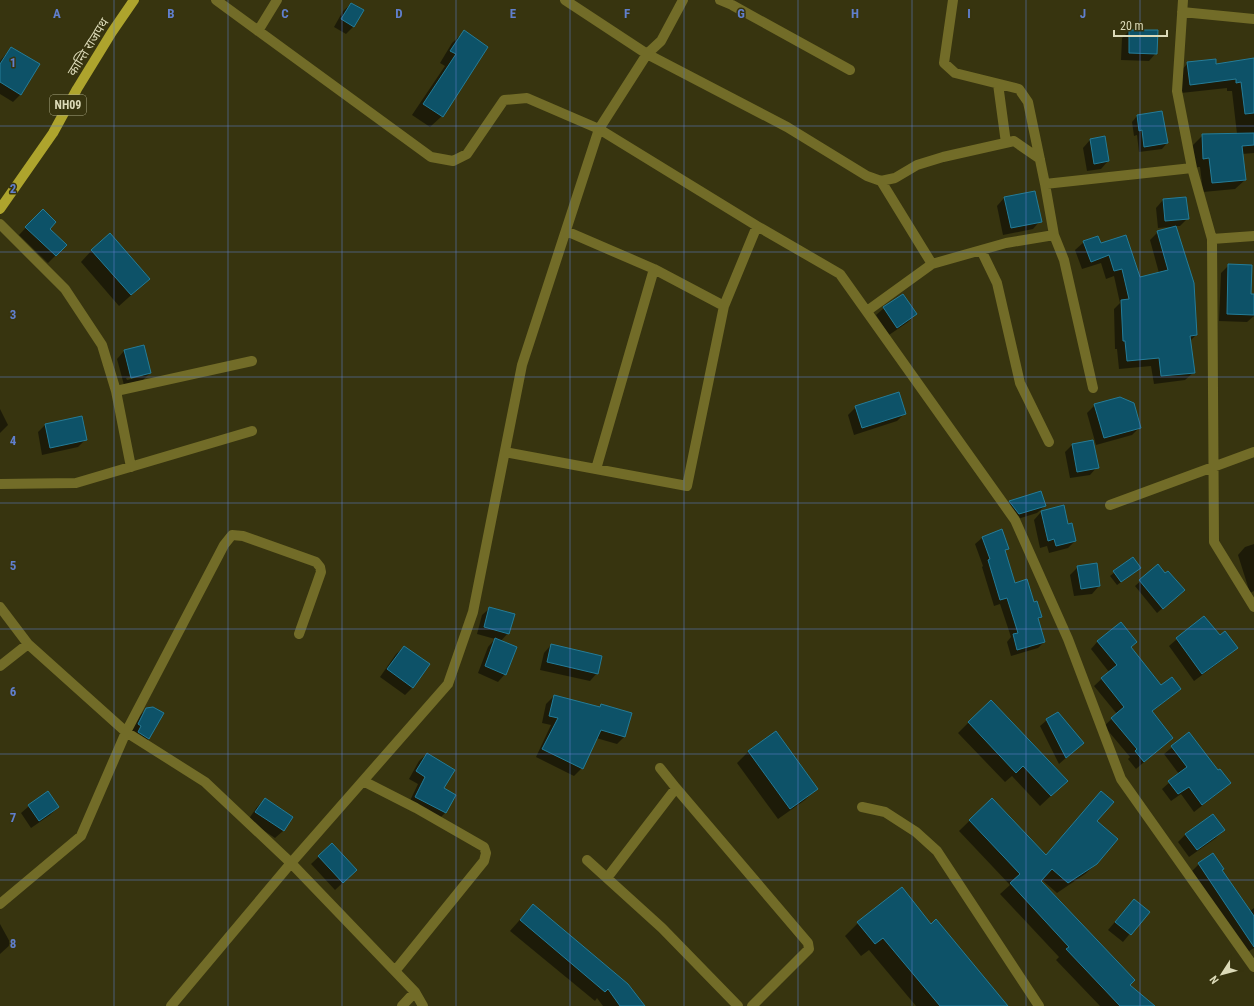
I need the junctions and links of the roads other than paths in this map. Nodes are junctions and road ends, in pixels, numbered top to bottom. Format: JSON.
{"nodes":[{"id":1,"x":134,"y":0,"type":"edge"},
{"id":2,"x":216,"y":0,"type":"edge"},
{"id":3,"x":277,"y":0,"type":"edge"},
{"id":4,"x":565,"y":0,"type":"edge"},
{"id":5,"x":683,"y":0,"type":"edge"},
{"id":6,"x":720,"y":0,"type":"edge"},
{"id":7,"x":953,"y":0,"type":"edge"},
{"id":8,"x":1183,"y":0,"type":"edge"},
{"id":9,"x":1182,"y":12,"type":"junction"},
{"id":10,"x":1254,"y":19,"type":"edge"},
{"id":11,"x":258,"y":31,"type":"junction"},
{"id":12,"x":647,"y":54,"type":"junction"},
{"id":13,"x":850,"y":70,"type":"dead end"},
{"id":14,"x":998,"y":84,"type":"junction"},
{"id":15,"x":598,"y":129,"type":"junction"},
{"id":16,"x":1006,"y":143,"type":"junction"},
{"id":17,"x":1040,"y":159,"type":"junction"},
{"id":18,"x":1192,"y":168,"type":"junction"},
{"id":19,"x":881,"y":181,"type":"junction"},
{"id":20,"x":1045,"y":184,"type":"junction"},
{"id":21,"x":0,"y":209,"type":"edge"},
{"id":22,"x":0,"y":224,"type":"edge"},
{"id":23,"x":757,"y":226,"type":"junction"},
{"id":24,"x":566,"y":230,"type":"junction"},
{"id":25,"x":1054,"y":235,"type":"junction"},
{"id":26,"x":1254,"y":236,"type":"edge"},
{"id":27,"x":1212,"y":239,"type":"junction"},
{"id":28,"x":981,"y":250,"type":"junction"},
{"id":29,"x":932,"y":264,"type":"junction"},
{"id":30,"x":654,"y":269,"type":"junction"},
{"id":31,"x":724,"y":306,"type":"junction"},
{"id":32,"x":867,"y":312,"type":"junction"},
{"id":33,"x":252,"y":361,"type":"dead end"},
{"id":34,"x":1093,"y":388,"type":"dead end"},
{"id":35,"x":116,"y":391,"type":"junction"},
{"id":36,"x":252,"y":431,"type":"dead end"},
{"id":37,"x":1049,"y":442,"type":"dead end"},
{"id":38,"x":504,"y":452,"type":"junction"},
{"id":39,"x":1254,"y":452,"type":"edge"},
{"id":40,"x":1213,"y":466,"type":"junction"},
{"id":41,"x":131,"y":467,"type":"junction"},
{"id":42,"x":596,"y":469,"type":"junction"},
{"id":43,"x":0,"y":484,"type":"edge"},
{"id":44,"x":1110,"y":505,"type":"dead end"},
{"id":45,"x":0,"y":607,"type":"edge"},
{"id":46,"x":1254,"y":607,"type":"edge"},
{"id":47,"x":298,"y":634,"type":"dead end"},
{"id":48,"x":28,"y":644,"type":"junction"},
{"id":49,"x":0,"y":666,"type":"edge"},
{"id":50,"x":126,"y":732,"type":"junction"},
{"id":51,"x":660,"y":768,"type":"dead end"},
{"id":52,"x":363,"y":781,"type":"junction"},
{"id":53,"x":676,"y":788,"type":"junction"},
{"id":54,"x":862,"y":807,"type":"dead end"},
{"id":55,"x":586,"y":860,"type":"dead end"},
{"id":56,"x":292,"y":863,"type":"junction"},
{"id":57,"x":607,"y":878,"type":"junction"},
{"id":58,"x":0,"y":904,"type":"edge"},
{"id":59,"x":1254,"y":967,"type":"edge"},
{"id":60,"x":395,"y":971,"type":"junction"},
{"id":61,"x":415,"y":992,"type":"junction"},
{"id":62,"x":171,"y":1006,"type":"edge"},
{"id":63,"x":402,"y":1006,"type":"edge"},
{"id":64,"x":423,"y":1006,"type":"edge"},
{"id":65,"x":738,"y":1006,"type":"edge"},
{"id":66,"x":752,"y":1006,"type":"edge"},
{"id":67,"x":1039,"y":1006,"type":"edge"}],
"edges":[{"from":1,"to":21,"type":"main road","name":"कान्ति राजपथ","number":"NH09"},
{"from":2,"to":11,"type":"street"},
{"from":3,"to":11,"type":"street"},
{"from":4,"to":12,"type":"street"},
{"from":5,"to":12,"type":"street"},
{"from":6,"to":13,"type":"street"},
{"from":7,"to":14,"type":"street"},
{"from":8,"to":9,"type":"street"},
{"from":9,"to":10,"type":"street"},
{"from":9,"to":18,"type":"street"},
{"from":11,"to":15,"type":"street"},
{"from":12,"to":15,"type":"street"},
{"from":12,"to":19,"type":"street"},
{"from":14,"to":16,"type":"street"},
{"from":14,"to":17,"type":"street"},
{"from":15,"to":23,"type":"street"},
{"from":15,"to":24,"type":"street"},
{"from":16,"to":17,"type":"street"},
{"from":16,"to":19,"type":"street"},
{"from":17,"to":20,"type":"street"},
{"from":18,"to":20,"type":"street"},
{"from":18,"to":27,"type":"street"},
{"from":19,"to":29,"type":"street"},
{"from":20,"to":25,"type":"street"},
{"from":22,"to":35,"type":"street"},
{"from":23,"to":31,"type":"street"},
{"from":23,"to":32,"type":"street"},
{"from":24,"to":30,"type":"street"},
{"from":24,"to":38,"type":"street"},
{"from":25,"to":28,"type":"street"},
{"from":25,"to":34,"type":"street"},
{"from":26,"to":27,"type":"street"},
{"from":27,"to":40,"type":"street"},
{"from":28,"to":29,"type":"street"},
{"from":28,"to":37,"type":"street"},
{"from":29,"to":32,"type":"street"},
{"from":30,"to":31,"type":"street"},
{"from":30,"to":42,"type":"street"},
{"from":31,"to":42,"type":"street"},
{"from":32,"to":59,"type":"street"},
{"from":33,"to":35,"type":"street"},
{"from":35,"to":41,"type":"street"},
{"from":36,"to":41,"type":"street"},
{"from":38,"to":42,"type":"street"},
{"from":38,"to":52,"type":"street"},
{"from":39,"to":40,"type":"street"},
{"from":40,"to":44,"type":"street"},
{"from":40,"to":46,"type":"street"},
{"from":41,"to":43,"type":"street"},
{"from":45,"to":48,"type":"street"},
{"from":47,"to":50,"type":"street"},
{"from":48,"to":49,"type":"street"},
{"from":48,"to":50,"type":"street"},
{"from":50,"to":56,"type":"street"},
{"from":50,"to":58,"type":"street"},
{"from":51,"to":53,"type":"street"},
{"from":52,"to":56,"type":"street"},
{"from":52,"to":60,"type":"street"},
{"from":53,"to":57,"type":"street"},
{"from":53,"to":66,"type":"street"},
{"from":54,"to":67,"type":"street"},
{"from":55,"to":57,"type":"street"},
{"from":56,"to":60,"type":"street"},
{"from":56,"to":62,"type":"street"},
{"from":57,"to":65,"type":"street"},
{"from":60,"to":61,"type":"street"},
{"from":61,"to":63,"type":"street"},
{"from":61,"to":64,"type":"street"}]}
